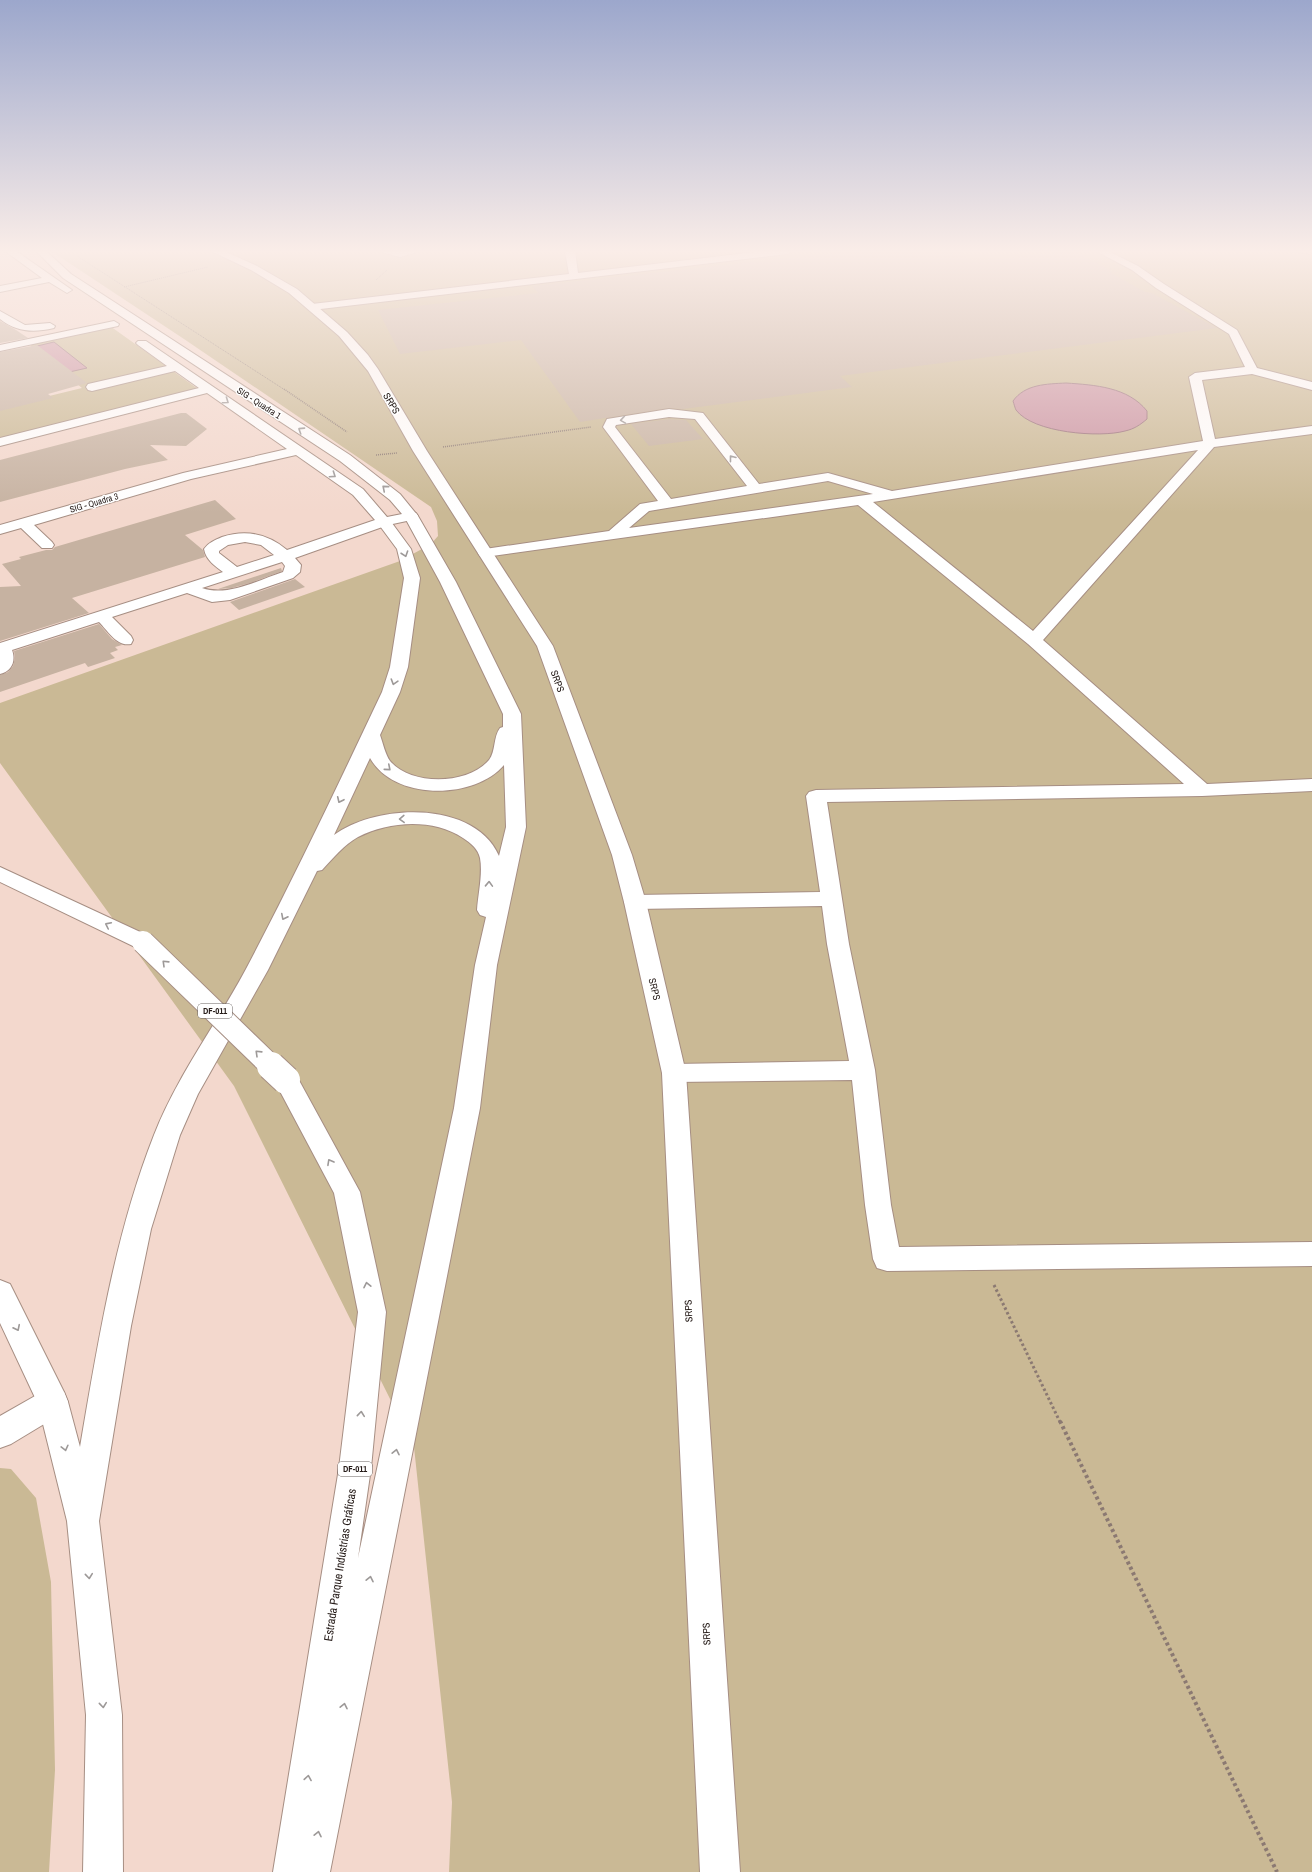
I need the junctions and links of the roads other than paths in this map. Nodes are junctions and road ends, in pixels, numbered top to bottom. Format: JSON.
{"nodes":[{"id":1,"x":46,"y":338,"type":"edge"},
{"id":2,"x":137,"y":338,"type":"edge"},
{"id":3,"x":162,"y":338,"type":"edge"},
{"id":4,"x":347,"y":338,"type":"edge"},
{"id":5,"x":1237,"y":338,"type":"edge"},
{"id":6,"x":0,"y":348,"type":"edge"},
{"id":7,"x":177,"y":367,"type":"junction"},
{"id":8,"x":1252,"y":370,"type":"junction"},
{"id":9,"x":1312,"y":386,"type":"edge"},
{"id":10,"x":92,"y":388,"type":"dead end"},
{"id":11,"x":209,"y":389,"type":"junction"},
{"id":12,"x":1312,"y":430,"type":"edge"},
{"id":13,"x":0,"y":442,"type":"edge"},
{"id":14,"x":283,"y":442,"type":"junction"},
{"id":15,"x":1210,"y":444,"type":"junction"},
{"id":16,"x":297,"y":451,"type":"junction"},
{"id":17,"x":188,"y":476,"type":"junction"},
{"id":18,"x":756,"y":489,"type":"junction"},
{"id":19,"x":893,"y":495,"type":"junction"},
{"id":20,"x":861,"y":500,"type":"junction"},
{"id":21,"x":667,"y":503,"type":"junction"},
{"id":22,"x":411,"y":516,"type":"junction"},
{"id":23,"x":384,"y":522,"type":"junction"},
{"id":24,"x":24,"y":523,"type":"junction"},
{"id":25,"x":0,"y":530,"type":"edge"},
{"id":26,"x":613,"y":535,"type":"junction"},
{"id":27,"x":47,"y":545,"type":"dead end"},
{"id":28,"x":486,"y":553,"type":"junction"},
{"id":29,"x":286,"y":556,"type":"junction"},
{"id":30,"x":236,"y":573,"type":"junction"},
{"id":31,"x":186,"y":588,"type":"junction"},
{"id":32,"x":101,"y":616,"type":"junction"},
{"id":33,"x":125,"y":640,"type":"dead end"},
{"id":34,"x":1034,"y":640,"type":"junction"},
{"id":35,"x":2,"y":647,"type":"edge"},
{"id":36,"x":0,"y":669,"type":"edge"},
{"id":37,"x":512,"y":714,"type":"junction"},
{"id":38,"x":371,"y":735,"type":"junction"},
{"id":39,"x":1311,"y":786,"type":"edge"},
{"id":40,"x":1202,"y":790,"type":"junction"},
{"id":41,"x":0,"y":874,"type":"edge"},
{"id":42,"x":304,"y":876,"type":"junction"},
{"id":43,"x":831,"y":899,"type":"junction"},
{"id":44,"x":635,"y":902,"type":"junction"},
{"id":45,"x":486,"y":965,"type":"junction"},
{"id":46,"x":863,"y":1070,"type":"junction"},
{"id":47,"x":674,"y":1073,"type":"junction"},
{"id":48,"x":1312,"y":1254,"type":"edge"},
{"id":49,"x":0,"y":1293,"type":"edge"},
{"id":50,"x":53,"y":1402,"type":"junction"},
{"id":51,"x":0,"y":1433,"type":"edge"},
{"id":52,"x":83,"y":1521,"type":"junction"},
{"id":53,"x":103,"y":1872,"type":"edge"},
{"id":54,"x":293,"y":1872,"type":"edge"},
{"id":55,"x":310,"y":1872,"type":"edge"},
{"id":56,"x":720,"y":1872,"type":"edge"}],
"edges":[{"from":1,"to":6,"type":"main road"},
{"from":2,"to":7,"type":"main road","name":"SIG - Quadra 1"},
{"from":22,"to":3,"type":"main road","name":"SIG - Quadra 1","one_way":true},
{"from":4,"to":28,"type":"main road","name":"SRPS"},
{"from":5,"to":8,"type":"main road"},
{"from":7,"to":10,"type":"main road"},
{"from":7,"to":11,"type":"main road","name":"SIG - Quadra 1"},
{"from":8,"to":9,"type":"main road"},
{"from":8,"to":15,"type":"main road"},
{"from":11,"to":13,"type":"main road"},
{"from":11,"to":14,"type":"main road","name":"SIG - Quadra 1","one_way":true},
{"from":12,"to":15,"type":"main road"},
{"from":14,"to":16,"type":"main road","name":"SIG - Quadra 1"},
{"from":14,"to":17,"type":"main road","name":"SIG - Quadra 3"},
{"from":15,"to":19,"type":"main road"},
{"from":15,"to":34,"type":"main road"},
{"from":16,"to":17,"type":"main road","name":"SIG - Quadra 3"},
{"from":16,"to":23,"type":"main road","name":"SIG - Quadra 1","one_way":true},
{"from":17,"to":24,"type":"main road","name":"SIG - Quadra 3"},
{"from":18,"to":19,"type":"main road"},
{"from":18,"to":21,"type":"main road"},
{"from":18,"to":21,"type":"main road","one_way":true},
{"from":19,"to":20,"type":"main road"},
{"from":20,"to":26,"type":"main road"},
{"from":20,"to":34,"type":"main road"},
{"from":21,"to":26,"type":"main road"},
{"from":22,"to":23,"type":"main road"},
{"from":22,"to":37,"type":"main road","name":"SIG - Quadra 1"},
{"from":23,"to":29,"type":"main road"},
{"from":23,"to":38,"type":"main road","name":"SIG - Quadra 1","one_way":true},
{"from":24,"to":25,"type":"main road","name":"SIG - Quadra 3"},
{"from":24,"to":27,"type":"main road"},
{"from":26,"to":28,"type":"main road"},
{"from":28,"to":44,"type":"main road","name":"SRPS"},
{"from":29,"to":30,"type":"main road"},
{"from":29,"to":30,"type":"main road"},
{"from":29,"to":31,"type":"main road"},
{"from":30,"to":31,"type":"main road"},
{"from":31,"to":32,"type":"main road"},
{"from":32,"to":33,"type":"main road"},
{"from":32,"to":35,"type":"main road"},
{"from":34,"to":40,"type":"main road"},
{"from":35,"to":36,"type":"main road"},
{"from":38,"to":37,"type":"main road","one_way":true},
{"from":37,"to":45,"type":"main road"},
{"from":38,"to":42,"type":"main road","name":"SIG - Quadra 1","one_way":true},
{"from":39,"to":40,"type":"main road"},
{"from":40,"to":43,"type":"main road"},
{"from":54,"to":41,"type":"main road","name":"Estrada Parque Indústrias Gráficas","number":"DF-011","one_way":true,"bridge":true},
{"from":45,"to":42,"type":"main road","one_way":true},
{"from":42,"to":52,"type":"main road","name":"SIG - Quadra 1","one_way":true},
{"from":43,"to":44,"type":"main road"},
{"from":43,"to":46,"type":"main road"},
{"from":44,"to":47,"type":"main road","name":"SRPS"},
{"from":55,"to":45,"type":"main road","one_way":true},
{"from":46,"to":47,"type":"main road"},
{"from":46,"to":48,"type":"main road"},
{"from":47,"to":56,"type":"main road","name":"SRPS"},
{"from":49,"to":50,"type":"main road","one_way":true},
{"from":50,"to":51,"type":"main road"},
{"from":50,"to":52,"type":"main road","one_way":true},
{"from":52,"to":53,"type":"main road","one_way":true}]}
